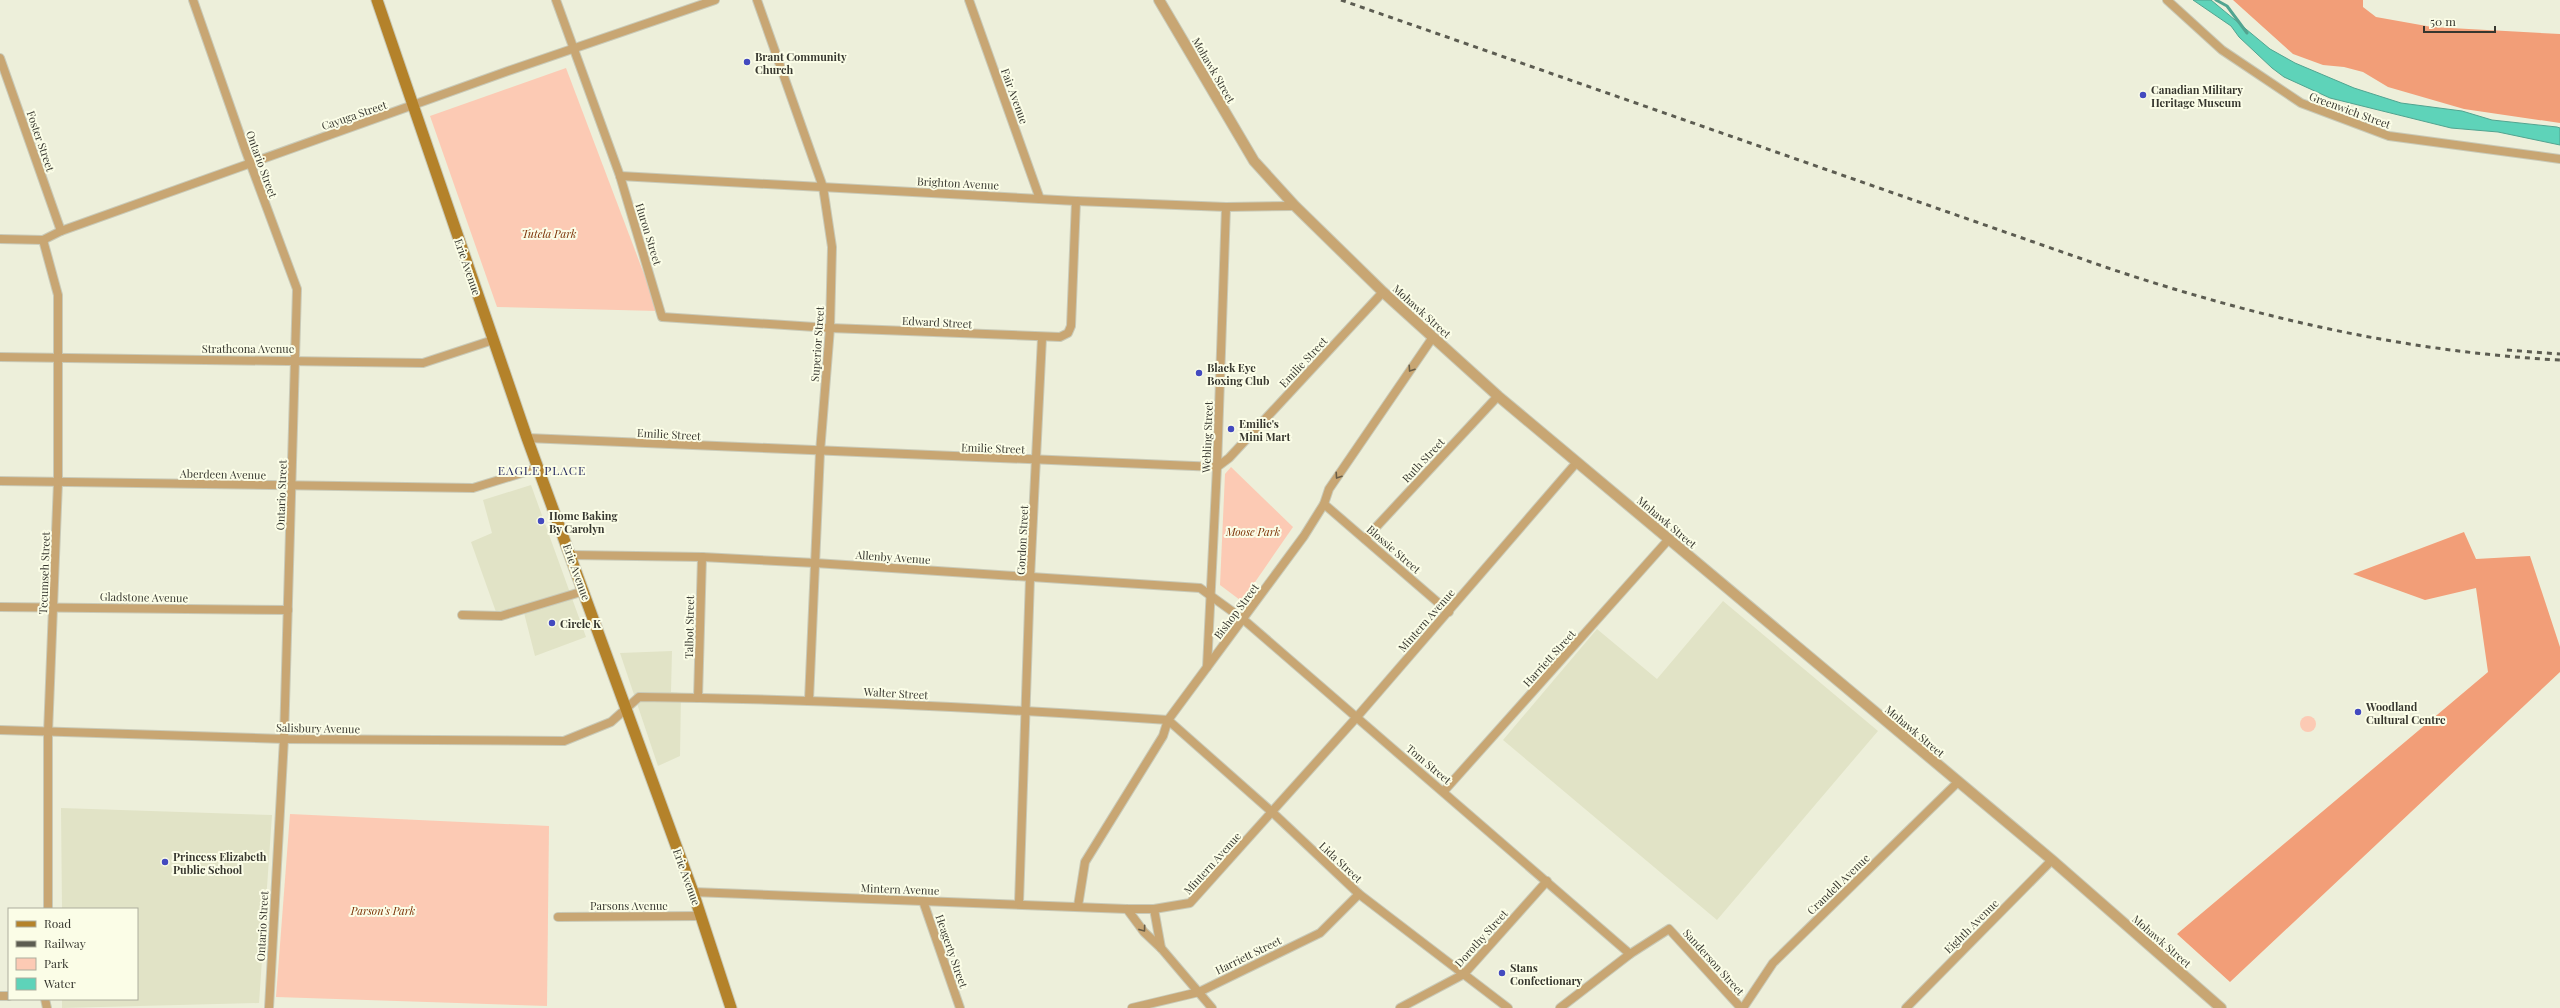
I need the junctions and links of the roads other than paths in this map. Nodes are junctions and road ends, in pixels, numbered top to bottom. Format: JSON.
{"nodes":[{"id":1,"x":193,"y":0,"type":"edge"},
{"id":2,"x":376,"y":0,"type":"edge"},
{"id":3,"x":556,"y":0,"type":"edge"},
{"id":4,"x":715,"y":0,"type":"edge"},
{"id":5,"x":757,"y":0,"type":"edge"},
{"id":6,"x":969,"y":0,"type":"edge"},
{"id":7,"x":1159,"y":0,"type":"edge"},
{"id":8,"x":2167,"y":0,"type":"edge"},
{"id":9,"x":573,"y":49,"type":"junction"},
{"id":10,"x":0,"y":58,"type":"edge"},
{"id":11,"x":413,"y":105,"type":"junction"},
{"id":12,"x":2560,"y":159,"type":"edge"},
{"id":13,"x":250,"y":163,"type":"junction"},
{"id":14,"x":620,"y":176,"type":"junction"},
{"id":15,"x":823,"y":187,"type":"junction"},
{"id":16,"x":1040,"y":199,"type":"junction"},
{"id":17,"x":1076,"y":201,"type":"junction"},
{"id":18,"x":1295,"y":206,"type":"junction"},
{"id":19,"x":1226,"y":207,"type":"junction"},
{"id":20,"x":61,"y":231,"type":"junction"},
{"id":21,"x":0,"y":239,"type":"edge"},
{"id":22,"x":43,"y":240,"type":"junction"},
{"id":23,"x":1383,"y":292,"type":"junction"},
{"id":24,"x":830,"y":328,"type":"junction"},
{"id":25,"x":1433,"y":337,"type":"junction"},
{"id":26,"x":1042,"y":338,"type":"junction"},
{"id":27,"x":493,"y":340,"type":"junction"},
{"id":28,"x":0,"y":356,"type":"edge"},
{"id":29,"x":59,"y":358,"type":"junction"},
{"id":30,"x":295,"y":359,"type":"junction"},
{"id":31,"x":1498,"y":396,"type":"junction"},
{"id":32,"x":527,"y":438,"type":"junction"},
{"id":33,"x":820,"y":452,"type":"junction"},
{"id":34,"x":1037,"y":460,"type":"junction"},
{"id":35,"x":1577,"y":462,"type":"junction"},
{"id":36,"x":1217,"y":467,"type":"junction"},
{"id":37,"x":538,"y":468,"type":"junction"},
{"id":38,"x":0,"y":481,"type":"edge"},
{"id":39,"x":58,"y":482,"type":"junction"},
{"id":40,"x":292,"y":486,"type":"junction"},
{"id":41,"x":1324,"y":504,"type":"junction"},
{"id":42,"x":1365,"y":539,"type":"junction"},
{"id":43,"x":1669,"y":539,"type":"junction"},
{"id":44,"x":571,"y":555,"type":"junction"},
{"id":45,"x":702,"y":557,"type":"junction"},
{"id":46,"x":815,"y":563,"type":"junction"},
{"id":47,"x":1030,"y":578,"type":"junction"},
{"id":48,"x":584,"y":591,"type":"junction"},
{"id":49,"x":1212,"y":595,"type":"junction"},
{"id":50,"x":0,"y":607,"type":"edge"},
{"id":51,"x":54,"y":608,"type":"junction"},
{"id":52,"x":288,"y":610,"type":"junction"},
{"id":53,"x":1449,"y":612,"type":"junction"},
{"id":54,"x":462,"y":615,"type":"dead end"},
{"id":55,"x":1244,"y":620,"type":"junction"},
{"id":56,"x":1207,"y":667,"type":"junction"},
{"id":57,"x":698,"y":698,"type":"junction"},
{"id":58,"x":809,"y":700,"type":"junction"},
{"id":59,"x":626,"y":708,"type":"junction"},
{"id":60,"x":1026,"y":710,"type":"junction"},
{"id":61,"x":1356,"y":718,"type":"junction"},
{"id":62,"x":1168,"y":720,"type":"junction"},
{"id":63,"x":0,"y":730,"type":"edge"},
{"id":64,"x":48,"y":733,"type":"junction"},
{"id":65,"x":284,"y":739,"type":"junction"},
{"id":66,"x":1958,"y":782,"type":"junction"},
{"id":67,"x":1444,"y":791,"type":"junction"},
{"id":68,"x":1272,"y":812,"type":"junction"},
{"id":69,"x":2052,"y":860,"type":"junction"},
{"id":70,"x":1547,"y":881,"type":"junction"},
{"id":71,"x":693,"y":892,"type":"junction"},
{"id":72,"x":1359,"y":894,"type":"junction"},
{"id":73,"x":923,"y":901,"type":"junction"},
{"id":74,"x":1019,"y":903,"type":"junction"},
{"id":75,"x":1078,"y":906,"type":"junction"},
{"id":76,"x":48,"y":908,"type":"edge"},
{"id":77,"x":1127,"y":909,"type":"junction"},
{"id":78,"x":1154,"y":909,"type":"junction"},
{"id":79,"x":701,"y":916,"type":"junction"},
{"id":80,"x":558,"y":917,"type":"dead end"},
{"id":81,"x":1161,"y":948,"type":"junction"},
{"id":82,"x":1630,"y":954,"type":"junction"},
{"id":83,"x":1464,"y":974,"type":"junction"},
{"id":84,"x":1198,"y":992,"type":"junction"},
{"id":85,"x":269,"y":1008,"type":"edge"},
{"id":86,"x":731,"y":1008,"type":"edge"},
{"id":87,"x":960,"y":1008,"type":"edge"},
{"id":88,"x":1132,"y":1008,"type":"edge"},
{"id":89,"x":1212,"y":1008,"type":"edge"},
{"id":90,"x":1400,"y":1008,"type":"edge"},
{"id":91,"x":1508,"y":1008,"type":"edge"},
{"id":92,"x":1560,"y":1008,"type":"edge"},
{"id":93,"x":1742,"y":1008,"type":"edge"},
{"id":94,"x":1906,"y":1008,"type":"edge"},
{"id":95,"x":2221,"y":1008,"type":"edge"}],
"edges":[{"from":1,"to":13,"type":"street","name":"Ontario Street"},
{"from":2,"to":11,"type":"main road","name":"Erie Avenue"},
{"from":3,"to":9,"type":"street","name":"Huron Street"},
{"from":4,"to":9,"type":"street","name":"Cayuga Street"},
{"from":5,"to":15,"type":"street","name":"Superior Street"},
{"from":6,"to":16,"type":"street","name":"Fair Avenue"},
{"from":7,"to":18,"type":"street","name":"Mohawk Street"},
{"from":8,"to":12,"type":"street","name":"Greenwich Street"},
{"from":9,"to":11,"type":"street","name":"Cayuga Street"},
{"from":9,"to":14,"type":"street","name":"Huron Street"},
{"from":10,"to":20,"type":"street","name":"Foster Street"},
{"from":11,"to":13,"type":"street","name":"Cayuga Street"},
{"from":11,"to":27,"type":"main road","name":"Erie Avenue"},
{"from":13,"to":20,"type":"street","name":"Cayuga Street"},
{"from":13,"to":30,"type":"street","name":"Ontario Street"},
{"from":14,"to":15,"type":"street","name":"Brighton Avenue"},
{"from":14,"to":24,"type":"street","name":"Huron Street"},
{"from":15,"to":16,"type":"street","name":"Brighton Avenue"},
{"from":15,"to":24,"type":"street","name":"Superior Street"},
{"from":16,"to":17,"type":"street","name":"Brighton Avenue"},
{"from":17,"to":19,"type":"street","name":"Brighton Avenue"},
{"from":17,"to":26,"type":"street"},
{"from":18,"to":19,"type":"street","name":"Brighton Avenue"},
{"from":18,"to":23,"type":"street","name":"Mohawk Street"},
{"from":19,"to":36,"type":"street","name":"Webling Street"},
{"from":20,"to":22,"type":"street","name":"Cayuga Street"},
{"from":21,"to":22,"type":"street","name":"Cayuga Street"},
{"from":22,"to":29,"type":"street","name":"Tecumseh Street"},
{"from":23,"to":25,"type":"street","name":"Mohawk Street"},
{"from":23,"to":36,"type":"street","name":"Emilie Street"},
{"from":24,"to":26,"type":"street","name":"Edward Street"},
{"from":24,"to":33,"type":"street","name":"Superior Street"},
{"from":25,"to":31,"type":"street","name":"Mohawk Street"},
{"from":25,"to":41,"type":"street","name":"Bishop Street","one_way":true},
{"from":26,"to":34,"type":"street","name":"Gordon Street"},
{"from":27,"to":30,"type":"street","name":"Strathcona Avenue"},
{"from":27,"to":32,"type":"main road","name":"Erie Avenue"},
{"from":28,"to":29,"type":"street","name":"Strathcona Avenue"},
{"from":29,"to":30,"type":"street","name":"Strathcona Avenue"},
{"from":29,"to":39,"type":"street","name":"Tecumseh Street"},
{"from":30,"to":40,"type":"street","name":"Ontario Street"},
{"from":31,"to":35,"type":"street","name":"Mohawk Street"},
{"from":31,"to":42,"type":"street","name":"Ruth Street"},
{"from":32,"to":33,"type":"street","name":"Emilie Street"},
{"from":32,"to":37,"type":"main road","name":"Erie Avenue"},
{"from":33,"to":34,"type":"street","name":"Emilie Street"},
{"from":33,"to":46,"type":"street","name":"Superior Street"},
{"from":34,"to":36,"type":"street","name":"Emilie Street"},
{"from":34,"to":47,"type":"street","name":"Gordon Street"},
{"from":35,"to":43,"type":"street","name":"Mohawk Street"},
{"from":35,"to":53,"type":"street","name":"Mintern Avenue"},
{"from":36,"to":49,"type":"street","name":"Webling Street"},
{"from":37,"to":40,"type":"street","name":"Aberdeen Avenue"},
{"from":37,"to":44,"type":"main road","name":"Erie Avenue"},
{"from":38,"to":39,"type":"street","name":"Aberdeen Avenue"},
{"from":39,"to":40,"type":"street","name":"Aberdeen Avenue"},
{"from":39,"to":51,"type":"street","name":"Tecumseh Street"},
{"from":40,"to":52,"type":"street","name":"Ontario Street"},
{"from":41,"to":42,"type":"street","name":"Blossie Street"},
{"from":41,"to":55,"type":"street","name":"Bishop Street"},
{"from":42,"to":53,"type":"street","name":"Blossie Street"},
{"from":43,"to":66,"type":"street","name":"Mohawk Street"},
{"from":43,"to":67,"type":"street","name":"Harriett Street"},
{"from":44,"to":45,"type":"street","name":"Allenby Avenue"},
{"from":44,"to":48,"type":"main road","name":"Erie Avenue"},
{"from":45,"to":46,"type":"street","name":"Allenby Avenue"},
{"from":45,"to":57,"type":"street","name":"Talbot Street"},
{"from":46,"to":47,"type":"street","name":"Allenby Avenue"},
{"from":46,"to":58,"type":"street","name":"Superior Street"},
{"from":47,"to":49,"type":"street","name":"Allenby Avenue"},
{"from":47,"to":60,"type":"street","name":"Gordon Street"},
{"from":48,"to":54,"type":"street"},
{"from":48,"to":59,"type":"main road","name":"Erie Avenue"},
{"from":49,"to":55,"type":"street","name":"Tom Street"},
{"from":49,"to":56,"type":"street","name":"Webling Street"},
{"from":50,"to":51,"type":"street","name":"Gladstone Avenue"},
{"from":51,"to":52,"type":"street","name":"Gladstone Avenue"},
{"from":51,"to":64,"type":"street","name":"Tecumseh Street"},
{"from":52,"to":65,"type":"street","name":"Ontario Street"},
{"from":53,"to":61,"type":"street","name":"Mintern Avenue"},
{"from":55,"to":56,"type":"street","name":"Bishop Street"},
{"from":55,"to":61,"type":"street","name":"Tom Street"},
{"from":56,"to":62,"type":"street","name":"Bishop Street"},
{"from":57,"to":58,"type":"street","name":"Walter Street"},
{"from":57,"to":59,"type":"street","name":"Walter Street"},
{"from":58,"to":60,"type":"street","name":"Walter Street"},
{"from":59,"to":65,"type":"street","name":"Salisbury Avenue"},
{"from":59,"to":71,"type":"main road","name":"Erie Avenue"},
{"from":60,"to":62,"type":"street","name":"Walter Street"},
{"from":60,"to":74,"type":"street","name":"Gordon Street"},
{"from":61,"to":67,"type":"street","name":"Tom Street"},
{"from":61,"to":68,"type":"street","name":"Mintern Avenue"},
{"from":62,"to":68,"type":"street","name":"Lida Street"},
{"from":62,"to":75,"type":"street","name":"Bishop Street"},
{"from":63,"to":64,"type":"street","name":"Salisbury Avenue"},
{"from":64,"to":65,"type":"street","name":"Salisbury Avenue"},
{"from":64,"to":76,"type":"street","name":"Tecumseh Street"},
{"from":65,"to":85,"type":"street","name":"Ontario Street"},
{"from":66,"to":69,"type":"street","name":"Mohawk Street"},
{"from":66,"to":93,"type":"street","name":"Crandell Avenue"},
{"from":67,"to":70,"type":"street","name":"Tom Street"},
{"from":68,"to":72,"type":"street","name":"Lida Street"},
{"from":68,"to":78,"type":"street","name":"Mintern Avenue"},
{"from":69,"to":94,"type":"street","name":"Eighth Avenue"},
{"from":69,"to":95,"type":"street","name":"Mohawk Street"},
{"from":70,"to":82,"type":"street","name":"Tom Street"},
{"from":70,"to":83,"type":"street","name":"Dorothy Street"},
{"from":71,"to":73,"type":"street","name":"Mintern Avenue"},
{"from":71,"to":79,"type":"main road","name":"Erie Avenue"},
{"from":72,"to":83,"type":"street","name":"Lida Street"},
{"from":72,"to":84,"type":"street","name":"Harriett Street"},
{"from":73,"to":74,"type":"street","name":"Mintern Avenue"},
{"from":73,"to":87,"type":"street","name":"Heagerty Street"},
{"from":74,"to":75,"type":"street","name":"Mintern Avenue"},
{"from":75,"to":77,"type":"street","name":"Mintern Avenue"},
{"from":77,"to":78,"type":"street","name":"Mintern Avenue"},
{"from":77,"to":81,"type":"street","one_way":true},
{"from":78,"to":81,"type":"street"},
{"from":79,"to":80,"type":"street","name":"Parsons Avenue"},
{"from":79,"to":86,"type":"main road","name":"Erie Avenue"},
{"from":81,"to":84,"type":"street"},
{"from":82,"to":92,"type":"street"},
{"from":82,"to":93,"type":"street","name":"Sanderson Street"},
{"from":83,"to":90,"type":"street","name":"Dorothy Street"},
{"from":83,"to":91,"type":"street","name":"Lida Street"},
{"from":84,"to":88,"type":"street","name":"Harriett Street"},
{"from":84,"to":89,"type":"street"}]}
